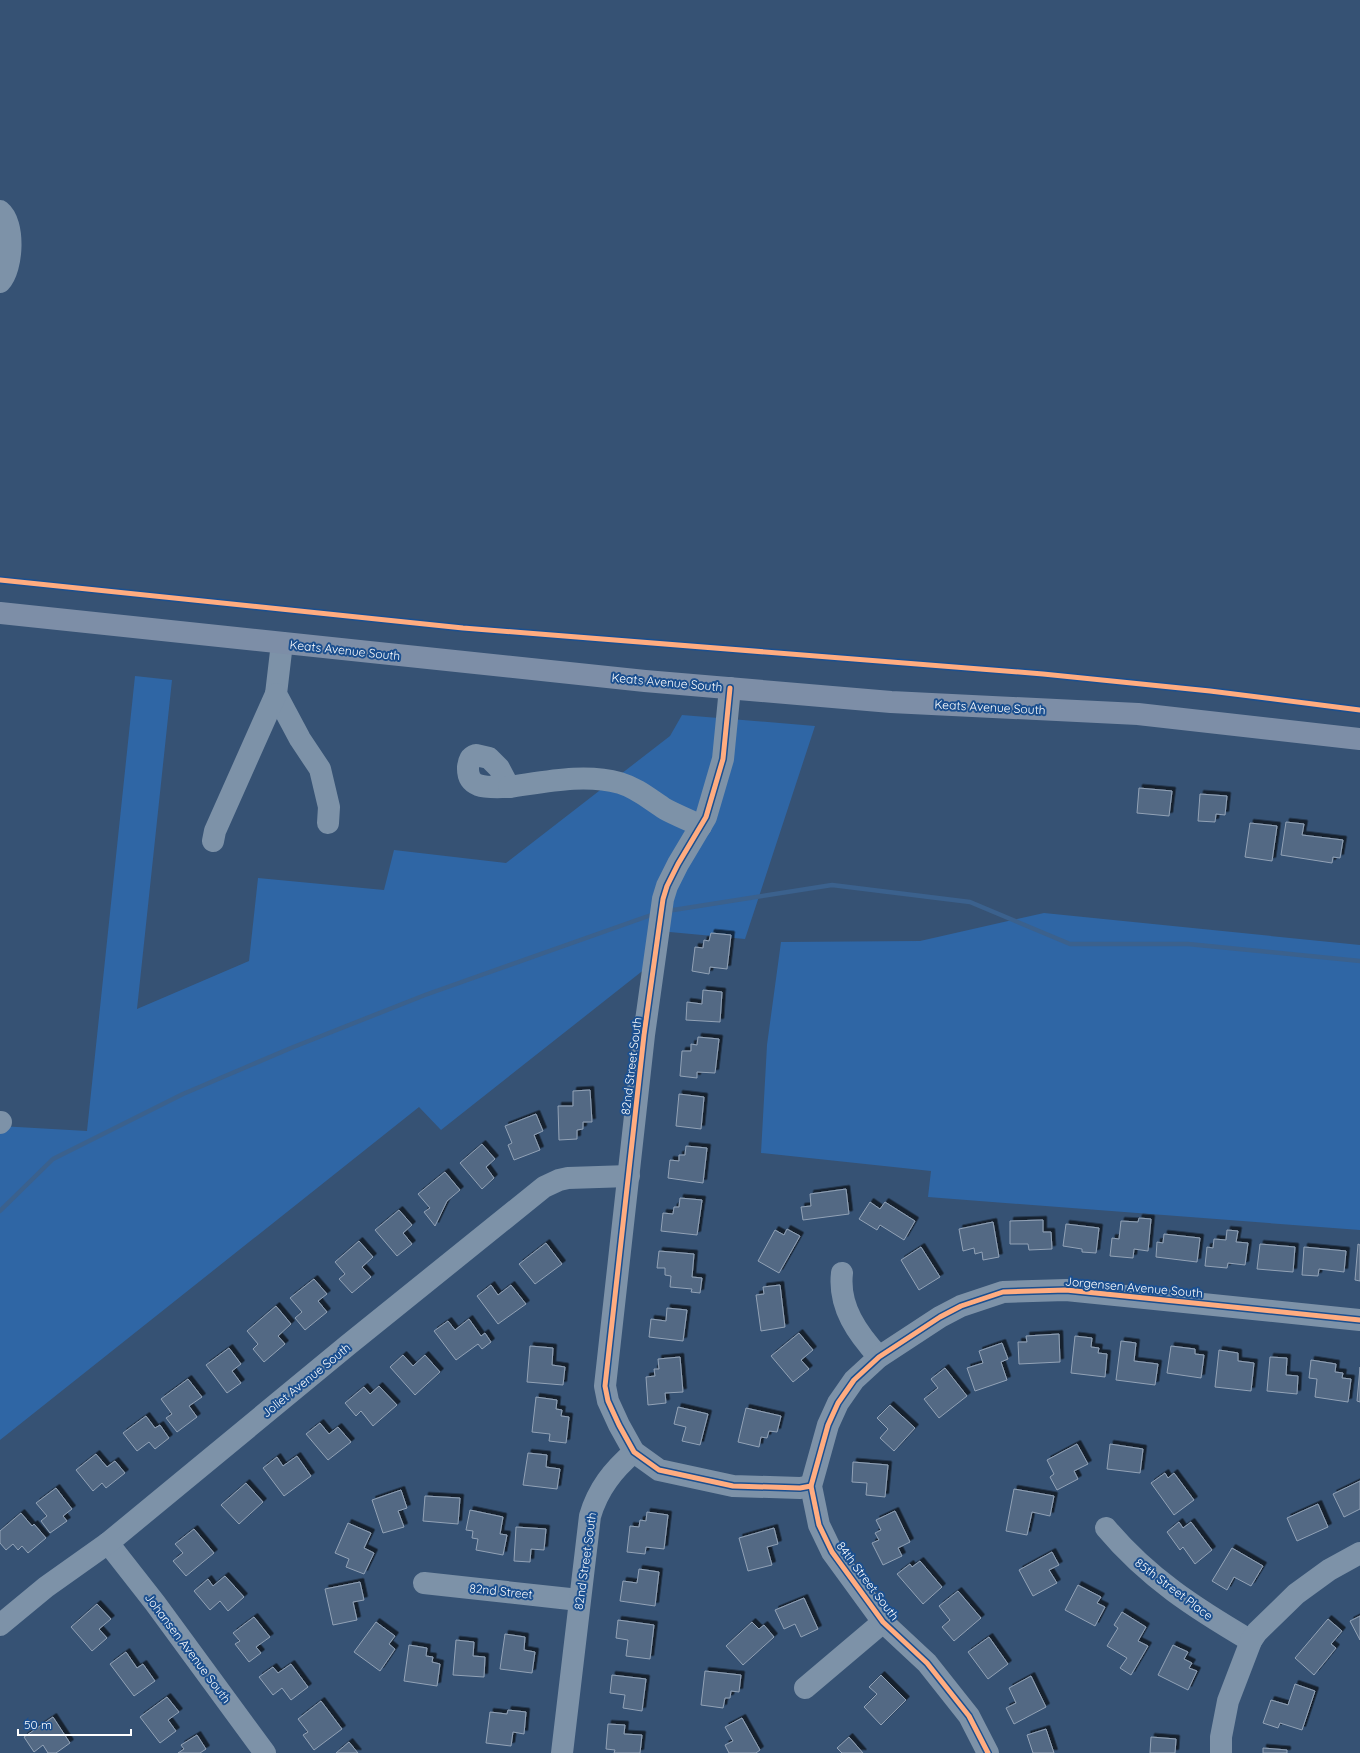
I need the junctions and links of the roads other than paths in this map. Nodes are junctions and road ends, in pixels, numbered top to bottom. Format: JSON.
{"nodes":[{"id":1,"x":0,"y":211,"type":"edge"},
{"id":2,"x":0,"y":282,"type":"edge"},
{"id":3,"x":0,"y":613,"type":"edge"},
{"id":4,"x":282,"y":643,"type":"junction"},
{"id":5,"x":730,"y":688,"type":"junction"},
{"id":6,"x":276,"y":694,"type":"junction"},
{"id":7,"x":1360,"y":739,"type":"edge"},
{"id":8,"x":508,"y":788,"type":"dead end"},
{"id":9,"x":328,"y":823,"type":"dead end"},
{"id":10,"x":701,"y":826,"type":"junction"},
{"id":11,"x":213,"y":841,"type":"dead end"},
{"id":12,"x":629,"y":1176,"type":"junction"},
{"id":13,"x":842,"y":1273,"type":"dead end"},
{"id":14,"x":1360,"y":1320,"type":"edge"},
{"id":15,"x":879,"y":1357,"type":"junction"},
{"id":16,"x":634,"y":1452,"type":"junction"},
{"id":17,"x":811,"y":1486,"type":"junction"},
{"id":18,"x":1106,"y":1528,"type":"dead end"},
{"id":19,"x":108,"y":1543,"type":"junction"},
{"id":20,"x":1360,"y":1553,"type":"edge"},
{"id":21,"x":424,"y":1583,"type":"dead end"},
{"id":22,"x":579,"y":1600,"type":"junction"},
{"id":23,"x":883,"y":1622,"type":"junction"},
{"id":24,"x":0,"y":1625,"type":"edge"},
{"id":25,"x":1251,"y":1641,"type":"junction"},
{"id":26,"x":805,"y":1688,"type":"dead end"},
{"id":27,"x":265,"y":1753,"type":"edge"},
{"id":28,"x":562,"y":1753,"type":"edge"},
{"id":29,"x":988,"y":1753,"type":"edge"},
{"id":30,"x":1221,"y":1753,"type":"edge"}],
"edges":[{"from":1,"to":2,"type":"street"},
{"from":3,"to":4,"type":"main road","name":"Keats Avenue South"},
{"from":4,"to":5,"type":"main road","name":"Keats Avenue South"},
{"from":4,"to":6,"type":"street"},
{"from":5,"to":7,"type":"main road","name":"Keats Avenue South"},
{"from":5,"to":10,"type":"street","name":"82nd Street South"},
{"from":6,"to":9,"type":"street"},
{"from":6,"to":11,"type":"street"},
{"from":8,"to":10,"type":"street"},
{"from":10,"to":12,"type":"street","name":"82nd Street South"},
{"from":12,"to":16,"type":"street","name":"82nd Street South"},
{"from":12,"to":19,"type":"street","name":"Joliet Avenue South"},
{"from":13,"to":15,"type":"street"},
{"from":14,"to":15,"type":"street","name":"Jorgensen Avenue South"},
{"from":15,"to":17,"type":"street","name":"Jorgensen Avenue South"},
{"from":16,"to":17,"type":"street"},
{"from":16,"to":22,"type":"street","name":"82nd Street South"},
{"from":17,"to":23,"type":"street","name":"84th Street South"},
{"from":18,"to":25,"type":"street","name":"85th Street Place"},
{"from":19,"to":24,"type":"street","name":"Joliet Avenue South"},
{"from":19,"to":27,"type":"street","name":"Johansen Avenue South"},
{"from":20,"to":25,"type":"street"},
{"from":21,"to":22,"type":"street","name":"82nd Street"},
{"from":22,"to":28,"type":"street","name":"82nd Street South"},
{"from":23,"to":26,"type":"street"},
{"from":23,"to":29,"type":"street","name":"84th Street South"},
{"from":25,"to":30,"type":"street"}]}
